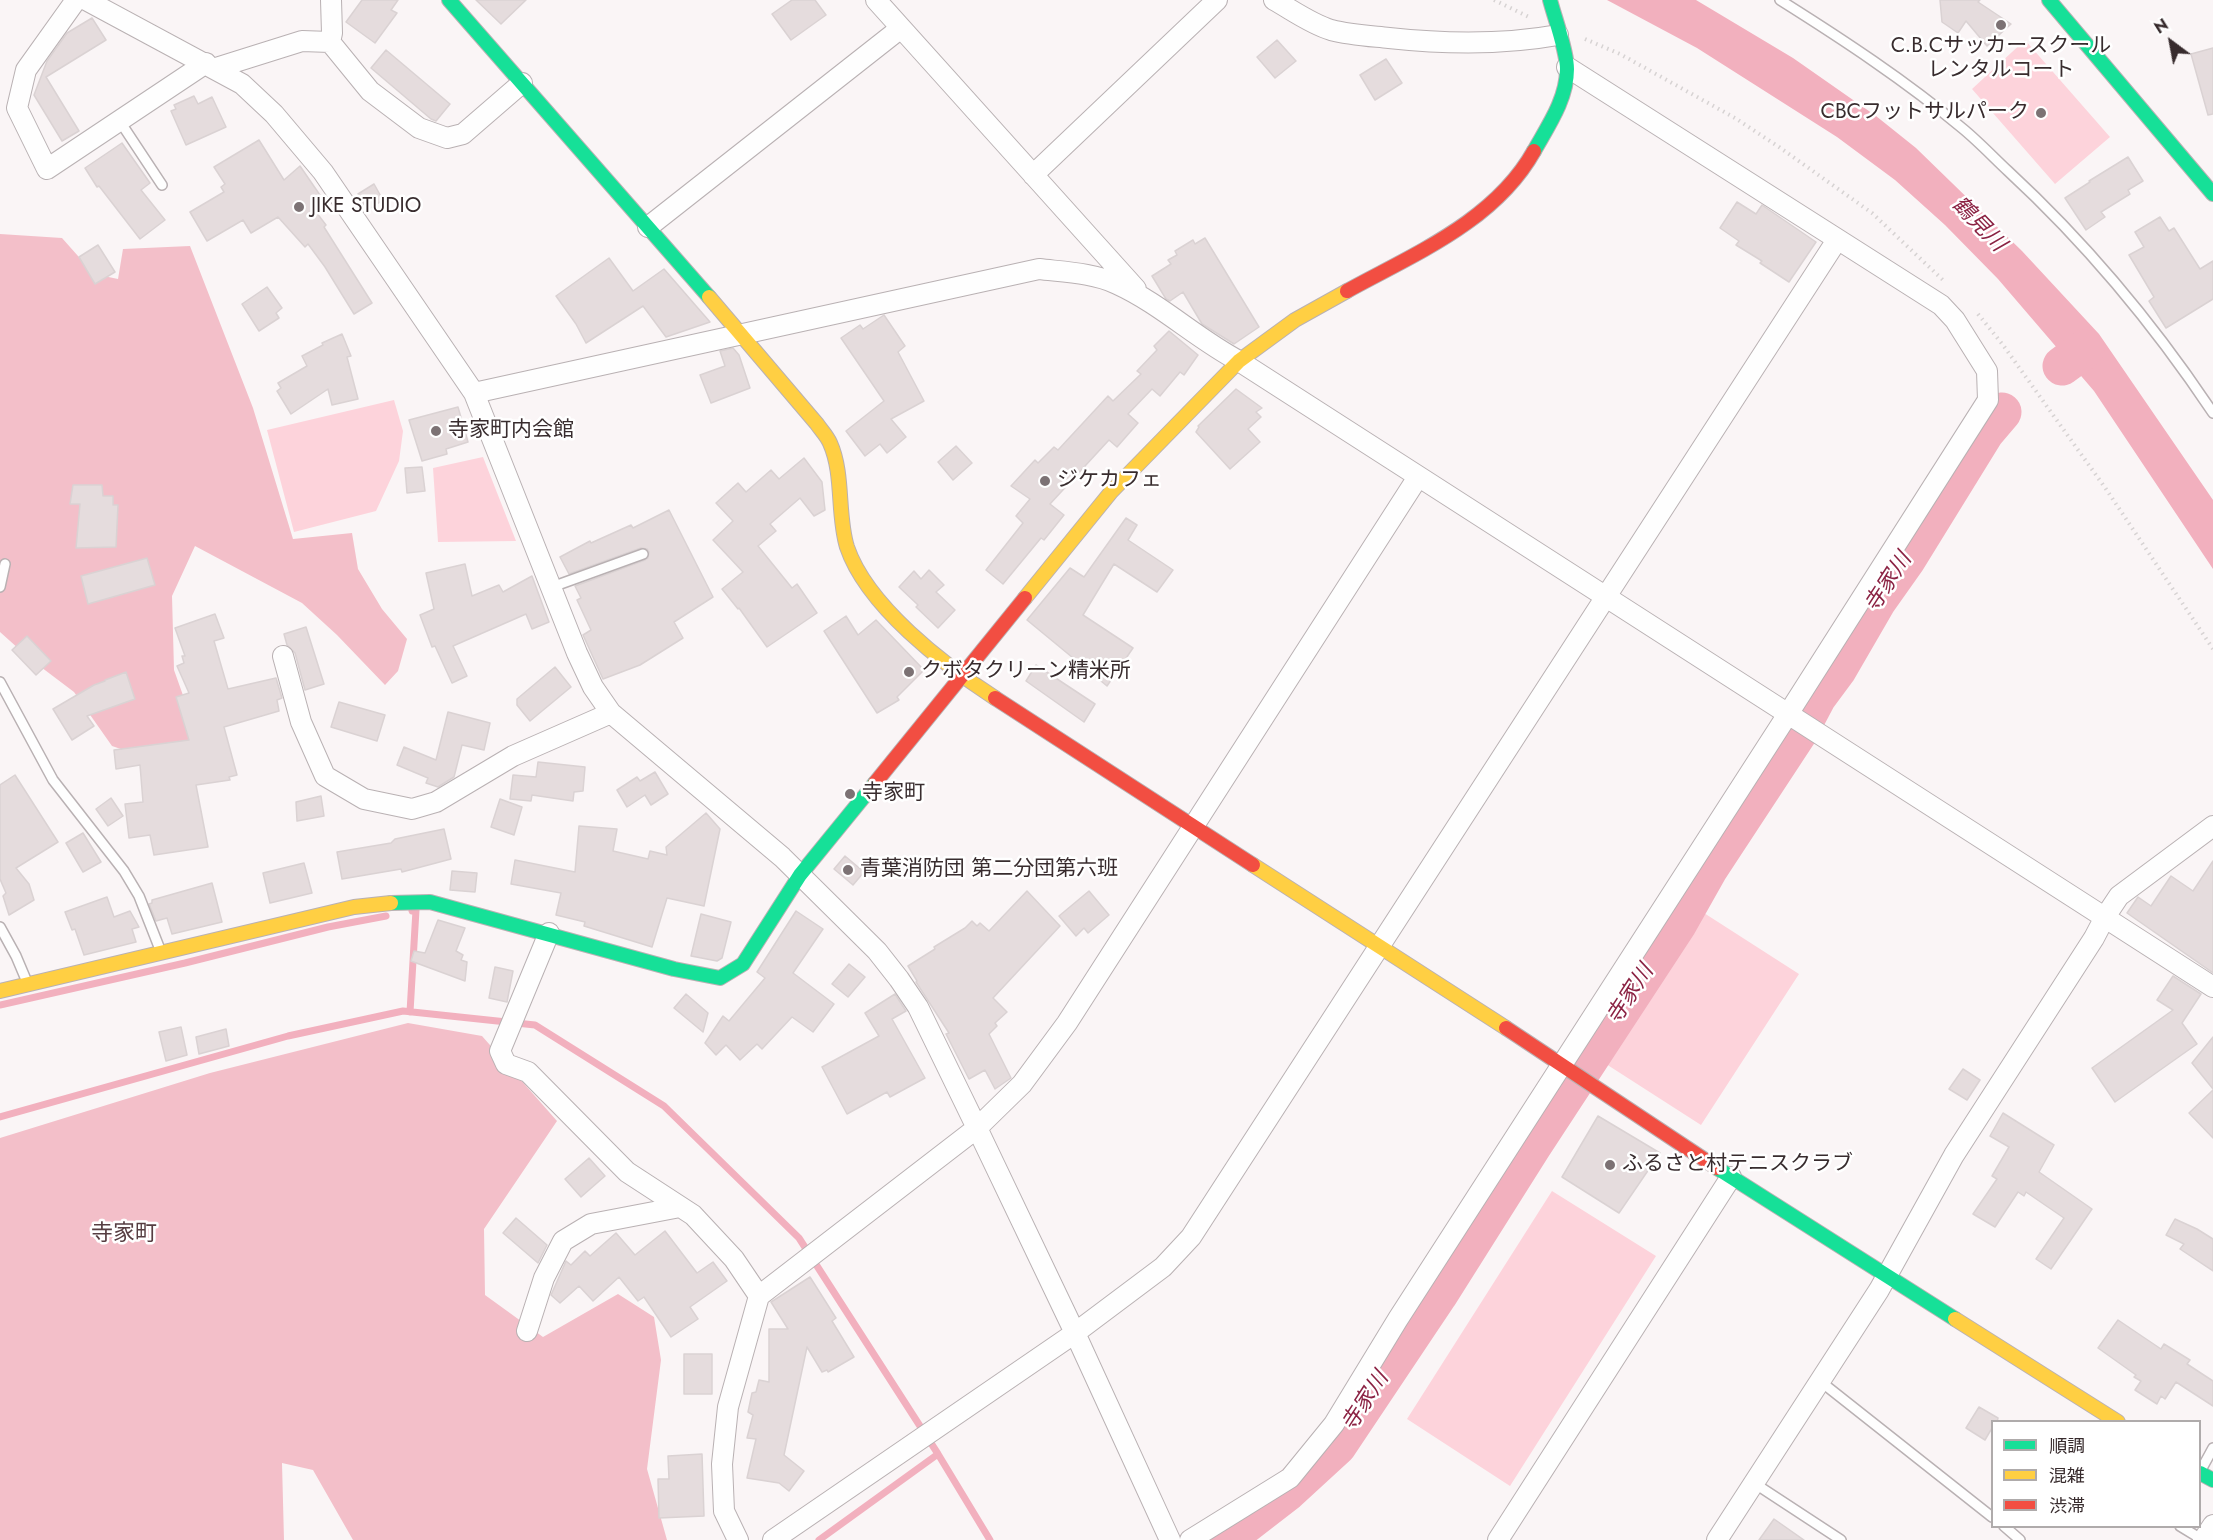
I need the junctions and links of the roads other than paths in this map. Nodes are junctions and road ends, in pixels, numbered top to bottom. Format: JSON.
{"nodes":[{"id":1,"x":76,"y":0,"type":"edge"},
{"id":2,"x":86,"y":0,"type":"edge"},
{"id":3,"x":331,"y":0,"type":"edge"},
{"id":4,"x":449,"y":0,"type":"edge"},
{"id":5,"x":876,"y":0,"type":"edge"},
{"id":6,"x":1218,"y":0,"type":"edge"},
{"id":7,"x":1274,"y":0,"type":"edge"},
{"id":8,"x":1550,"y":0,"type":"edge"},
{"id":9,"x":1780,"y":0,"type":"edge"},
{"id":10,"x":2049,"y":0,"type":"edge"},
{"id":11,"x":1556,"y":26,"type":"junction"},
{"id":12,"x":901,"y":28,"type":"junction"},
{"id":13,"x":330,"y":42,"type":"junction"},
{"id":14,"x":211,"y":66,"type":"junction"},
{"id":15,"x":1567,"y":67,"type":"junction"},
{"id":16,"x":522,"y":83,"type":"junction"},
{"id":17,"x":119,"y":120,"type":"junction"},
{"id":18,"x":1033,"y":175,"type":"junction"},
{"id":19,"x":162,"y":185,"type":"dead end"},
{"id":20,"x":2213,"y":194,"type":"edge"},
{"id":21,"x":648,"y":227,"type":"junction"},
{"id":22,"x":1837,"y":240,"type":"junction"},
{"id":23,"x":1146,"y":300,"type":"junction"},
{"id":24,"x":741,"y":333,"type":"junction"},
{"id":25,"x":1239,"y":361,"type":"junction"},
{"id":26,"x":474,"y":393,"type":"junction"},
{"id":27,"x":2213,"y":412,"type":"edge"},
{"id":28,"x":1418,"y":477,"type":"junction"},
{"id":29,"x":643,"y":554,"type":"dead end"},
{"id":30,"x":5,"y":564,"type":"dead end"},
{"id":31,"x":0,"y":587,"type":"edge"},
{"id":32,"x":552,"y":587,"type":"junction"},
{"id":33,"x":1604,"y":597,"type":"junction"},
{"id":34,"x":283,"y":656,"type":"dead end"},
{"id":35,"x":960,"y":676,"type":"junction"},
{"id":36,"x":0,"y":682,"type":"edge"},
{"id":37,"x":611,"y":713,"type":"junction"},
{"id":38,"x":1797,"y":720,"type":"junction"},
{"id":39,"x":1194,"y":826,"type":"junction"},
{"id":40,"x":2213,"y":826,"type":"edge"},
{"id":41,"x":800,"y":875,"type":"junction"},
{"id":42,"x":2105,"y":917,"type":"junction"},
{"id":43,"x":0,"y":927,"type":"edge"},
{"id":44,"x":549,"y":933,"type":"junction"},
{"id":45,"x":1378,"y":946,"type":"junction"},
{"id":46,"x":161,"y":953,"type":"junction"},
{"id":47,"x":27,"y":984,"type":"junction"},
{"id":48,"x":2213,"y":987,"type":"edge"},
{"id":49,"x":0,"y":991,"type":"edge"},
{"id":50,"x":1567,"y":1067,"type":"junction"},
{"id":51,"x":977,"y":1128,"type":"junction"},
{"id":52,"x":1731,"y":1176,"type":"junction"},
{"id":53,"x":680,"y":1207,"type":"junction"},
{"id":54,"x":1888,"y":1275,"type":"junction"},
{"id":55,"x":759,"y":1296,"type":"junction"},
{"id":56,"x":526,"y":1331,"type":"dead end"},
{"id":57,"x":1075,"y":1334,"type":"junction"},
{"id":58,"x":1820,"y":1381,"type":"junction"},
{"id":59,"x":2115,"y":1420,"type":"edge"},
{"id":60,"x":2213,"y":1448,"type":"edge"},
{"id":61,"x":2201,"y":1469,"type":"edge"},
{"id":62,"x":1754,"y":1483,"type":"junction"},
{"id":63,"x":1991,"y":1516,"type":"edge"},
{"id":64,"x":2213,"y":1525,"type":"edge"},
{"id":65,"x":2005,"y":1528,"type":"edge"},
{"id":66,"x":2182,"y":1528,"type":"edge"},
{"id":67,"x":738,"y":1540,"type":"edge"},
{"id":68,"x":773,"y":1540,"type":"edge"},
{"id":69,"x":1170,"y":1540,"type":"edge"},
{"id":70,"x":1190,"y":1540,"type":"edge"},
{"id":71,"x":1498,"y":1540,"type":"edge"},
{"id":72,"x":1717,"y":1540,"type":"edge"},
{"id":73,"x":1842,"y":1540,"type":"edge"},
{"id":74,"x":2020,"y":1540,"type":"edge"},
{"id":75,"x":2203,"y":1540,"type":"edge"}],
"edges":[{"from":1,"to":17,"type":"street"},
{"from":2,"to":14,"type":"street"},
{"from":3,"to":13,"type":"street"},
{"from":4,"to":16,"type":"street"},
{"from":5,"to":12,"type":"street"},
{"from":6,"to":18,"type":"street"},
{"from":7,"to":11,"type":"street"},
{"from":8,"to":11,"type":"street"},
{"from":9,"to":27,"type":"lane"},
{"from":10,"to":20,"type":"street"},
{"from":11,"to":15,"type":"street"},
{"from":12,"to":18,"type":"street"},
{"from":12,"to":21,"type":"street"},
{"from":13,"to":14,"type":"street"},
{"from":13,"to":16,"type":"street"},
{"from":14,"to":17,"type":"street"},
{"from":14,"to":26,"type":"street"},
{"from":15,"to":22,"type":"street"},
{"from":15,"to":25,"type":"street"},
{"from":16,"to":21,"type":"street"},
{"from":17,"to":19,"type":"lane"},
{"from":18,"to":23,"type":"street"},
{"from":21,"to":24,"type":"street"},
{"from":22,"to":33,"type":"street"},
{"from":22,"to":38,"type":"street"},
{"from":23,"to":24,"type":"street"},
{"from":23,"to":25,"type":"street"},
{"from":24,"to":26,"type":"street"},
{"from":24,"to":35,"type":"street"},
{"from":25,"to":28,"type":"street"},
{"from":25,"to":35,"type":"street"},
{"from":26,"to":32,"type":"street"},
{"from":28,"to":33,"type":"street"},
{"from":28,"to":39,"type":"street"},
{"from":29,"to":32,"type":"lane"},
{"from":30,"to":31,"type":"lane"},
{"from":32,"to":37,"type":"street"},
{"from":33,"to":38,"type":"street"},
{"from":33,"to":45,"type":"street"},
{"from":34,"to":37,"type":"street"},
{"from":35,"to":39,"type":"street"},
{"from":35,"to":41,"type":"street"},
{"from":36,"to":46,"type":"lane"},
{"from":37,"to":41,"type":"street"},
{"from":38,"to":42,"type":"street"},
{"from":38,"to":50,"type":"street"},
{"from":39,"to":45,"type":"street"},
{"from":39,"to":51,"type":"street"},
{"from":40,"to":42,"type":"street"},
{"from":41,"to":44,"type":"street"},
{"from":41,"to":51,"type":"street"},
{"from":42,"to":48,"type":"street"},
{"from":42,"to":54,"type":"street"},
{"from":43,"to":47,"type":"lane"},
{"from":44,"to":46,"type":"street"},
{"from":44,"to":53,"type":"street"},
{"from":45,"to":50,"type":"street"},
{"from":45,"to":57,"type":"street"},
{"from":46,"to":47,"type":"street"},
{"from":47,"to":49,"type":"street"},
{"from":50,"to":52,"type":"street"},
{"from":50,"to":70,"type":"street"},
{"from":51,"to":55,"type":"street"},
{"from":51,"to":57,"type":"street"},
{"from":52,"to":54,"type":"street"},
{"from":52,"to":71,"type":"street"},
{"from":53,"to":55,"type":"street"},
{"from":53,"to":56,"type":"street"},
{"from":54,"to":58,"type":"street"},
{"from":54,"to":59,"type":"street"},
{"from":55,"to":67,"type":"street"},
{"from":57,"to":68,"type":"street"},
{"from":57,"to":69,"type":"street"},
{"from":58,"to":62,"type":"street"},
{"from":58,"to":63,"type":"lane"},
{"from":60,"to":61,"type":"lane"},
{"from":62,"to":72,"type":"street"},
{"from":62,"to":73,"type":"lane"},
{"from":64,"to":75,"type":"street"},
{"from":65,"to":74,"type":"lane"},
{"from":66,"to":75,"type":"lane"}]}
